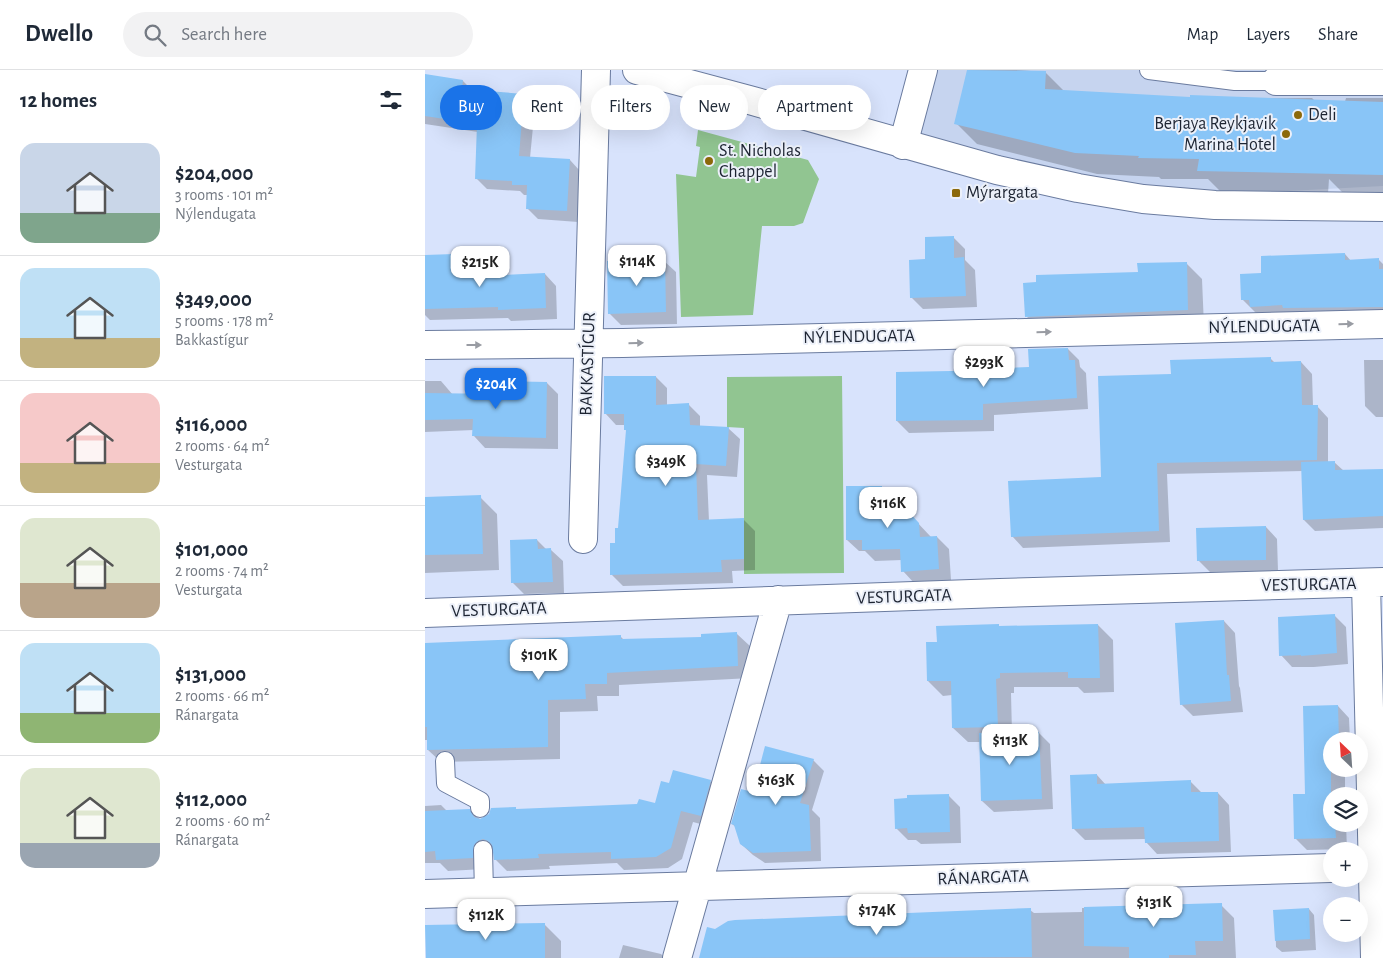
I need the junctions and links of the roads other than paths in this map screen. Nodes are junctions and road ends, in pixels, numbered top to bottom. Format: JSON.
{"nodes":[{"id":1,"x":596,"y":70,"type":"edge"},
{"id":2,"x":637,"y":70,"type":"edge"},
{"id":3,"x":923,"y":70,"type":"edge"},
{"id":4,"x":1149,"y":70,"type":"edge"},
{"id":5,"x":1276,"y":81,"type":"joint"},
{"id":6,"x":1383,"y":81,"type":"edge"},
{"id":7,"x":903,"y":144,"type":"junction"},
{"id":8,"x":1383,"y":207,"type":"edge"},
{"id":9,"x":1383,"y":324,"type":"edge"},
{"id":10,"x":589,"y":344,"type":"junction"},
{"id":11,"x":425,"y":345,"type":"edge"},
{"id":12,"x":583,"y":539,"type":"dead end"},
{"id":13,"x":1374,"y":583,"type":"edge"},
{"id":14,"x":778,"y":600,"type":"junction"},
{"id":15,"x":425,"y":613,"type":"edge"},
{"id":16,"x":445,"y":761,"type":"dead end"},
{"id":17,"x":480,"y":808,"type":"dead end"},
{"id":18,"x":483,"y":850,"type":"dead end"},
{"id":19,"x":1371,"y":867,"type":"edge"},
{"id":20,"x":1323,"y":868,"type":"edge"},
{"id":21,"x":697,"y":886,"type":"junction"},
{"id":22,"x":484,"y":893,"type":"junction"},
{"id":23,"x":425,"y":894,"type":"edge"},
{"id":24,"x":677,"y":958,"type":"edge"},
{"id":25,"x":1375,"y":958,"type":"edge"}],
"edges":[{"from":1,"to":10,"type":"street","name":"BAKKASTÍGUR"},
{"from":2,"to":7,"type":"street"},
{"from":3,"to":7,"type":"street"},
{"from":4,"to":5,"type":"lane"},
{"from":5,"to":6,"type":"street"},
{"from":7,"to":8,"type":"street"},
{"from":10,"to":9,"type":"street","name":"NÝLENDUGATA","one_way":true},
{"from":11,"to":10,"type":"street","name":"NÝLENDUGATA","one_way":true},
{"from":10,"to":12,"type":"street","name":"BAKKASTÍGUR"},
{"from":13,"to":14,"type":"street","name":"VESTURGATA"},
{"from":13,"to":19,"type":"street"},
{"from":14,"to":15,"type":"street","name":"VESTURGATA"},
{"from":14,"to":21,"type":"street"},
{"from":16,"to":17,"type":"lane"},
{"from":18,"to":22,"type":"lane"},
{"from":19,"to":25,"type":"street"},
{"from":20,"to":21,"type":"street","name":"RÁNARGATA"},
{"from":21,"to":22,"type":"street","name":"RÁNARGATA"},
{"from":21,"to":24,"type":"street"},
{"from":22,"to":23,"type":"street","name":"RÁNARGATA"}]}
